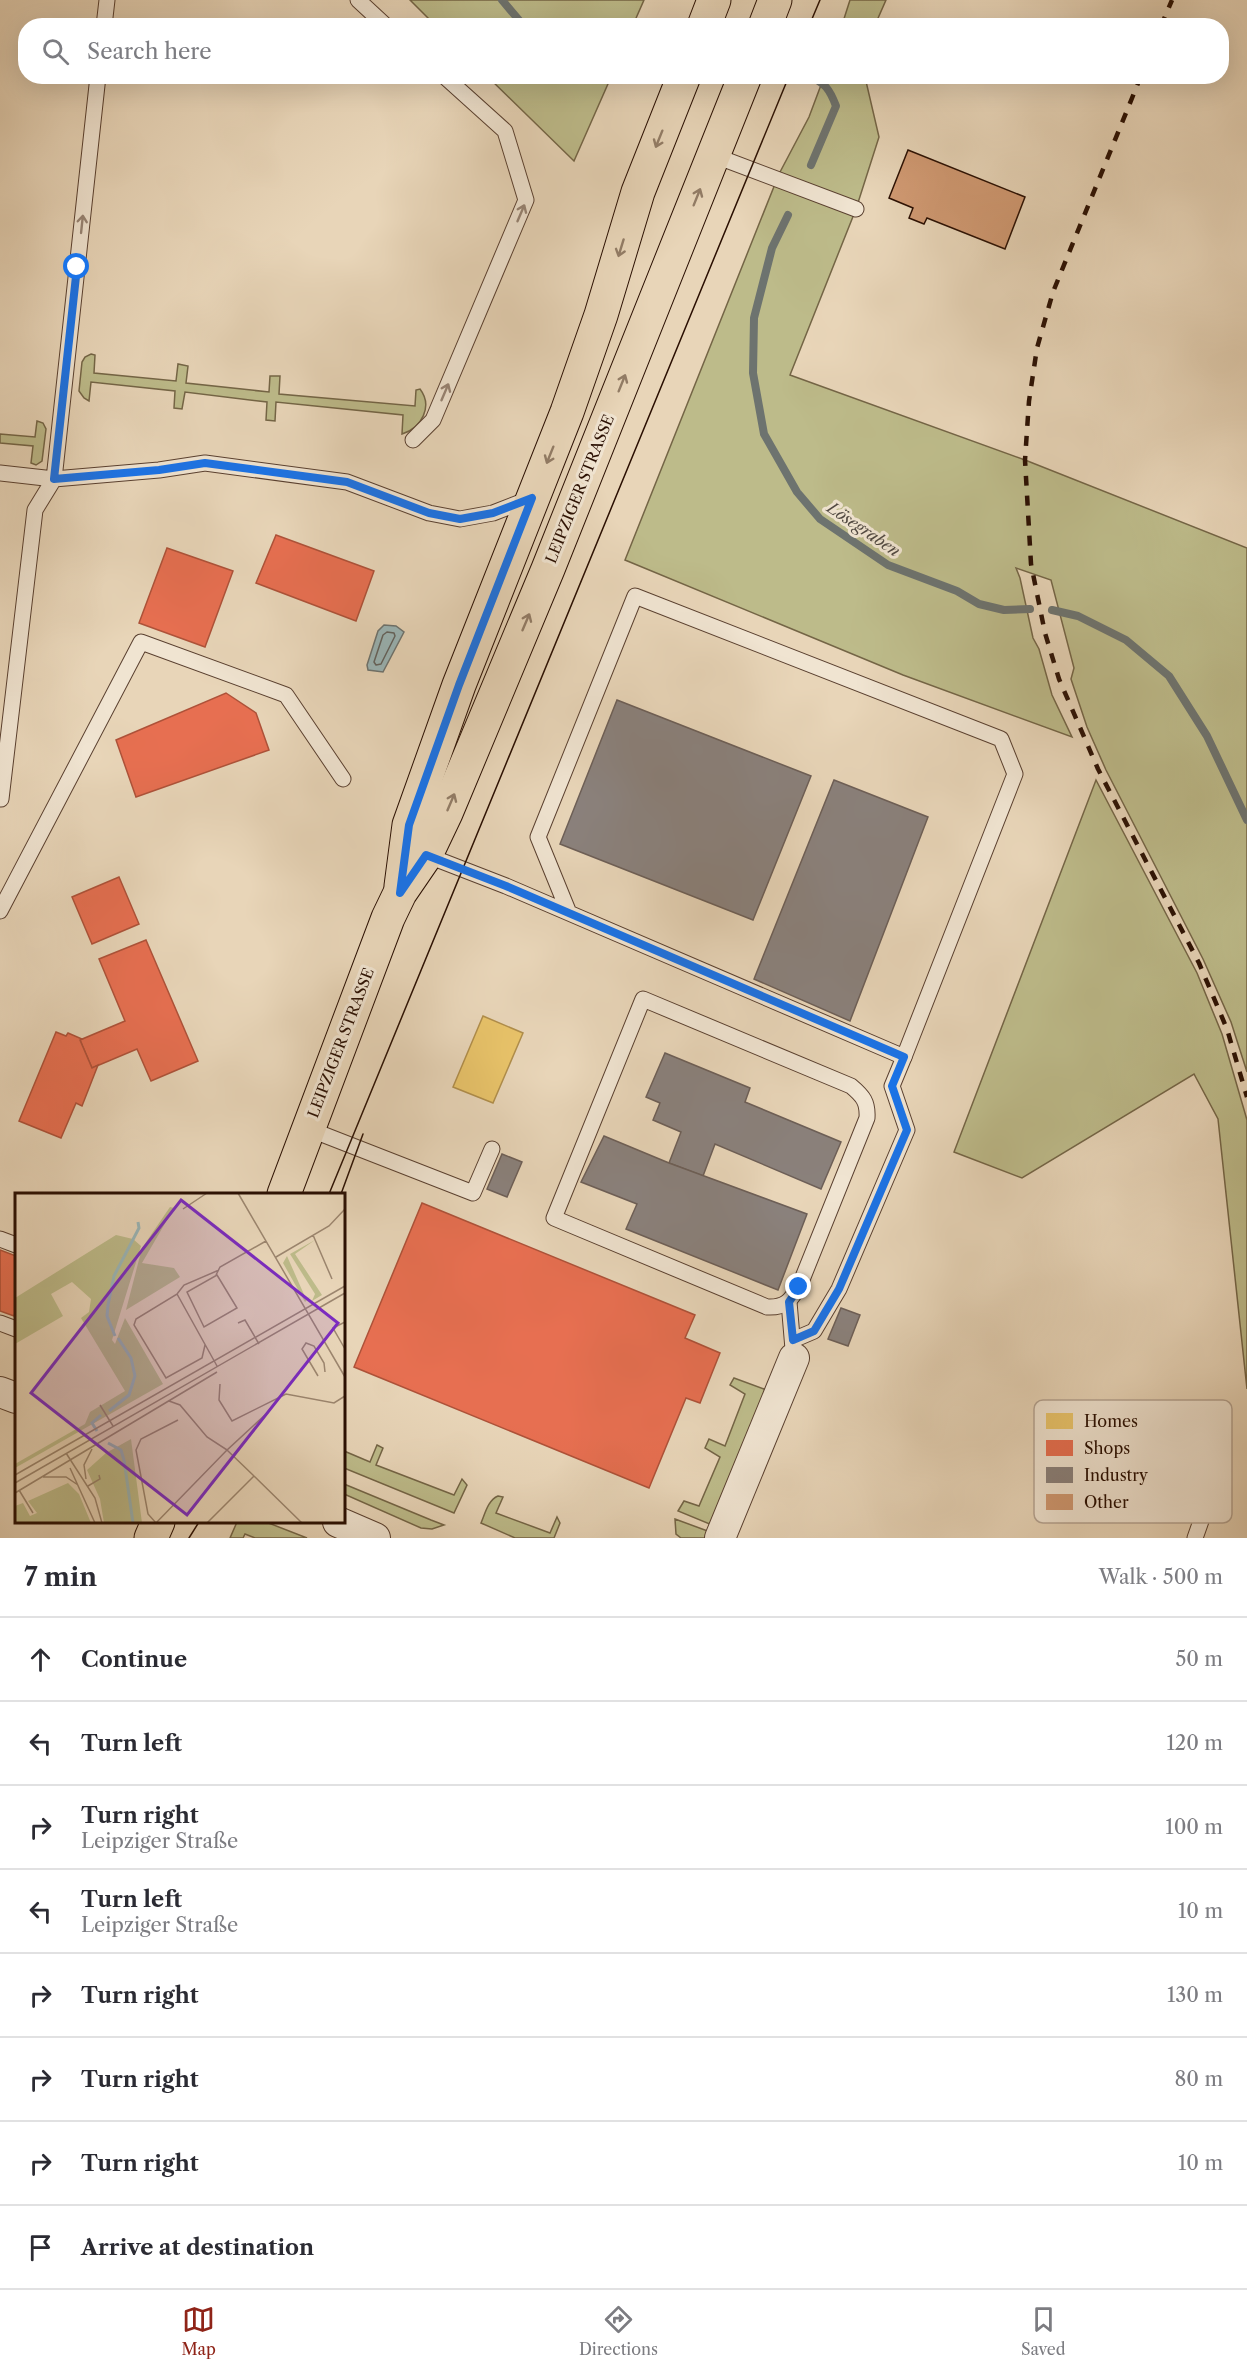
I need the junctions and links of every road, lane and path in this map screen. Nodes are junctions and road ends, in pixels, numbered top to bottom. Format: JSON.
{"nodes":[{"id":1,"x":107,"y":0,"type":"edge"},
{"id":2,"x":358,"y":0,"type":"edge"},
{"id":3,"x":775,"y":0,"type":"edge"},
{"id":4,"x":105,"y":18,"type":"edge"},
{"id":5,"x":378,"y":18,"type":"edge"},
{"id":6,"x":768,"y":18,"type":"edge"},
{"id":7,"x":97,"y":84,"type":"edge"},
{"id":8,"x":453,"y":84,"type":"edge"},
{"id":9,"x":681,"y":84,"type":"edge"},
{"id":10,"x":740,"y":87,"type":"edge"},
{"id":11,"x":713,"y":155,"type":"junction"},
{"id":12,"x":856,"y":209,"type":"dead end"},
{"id":13,"x":413,"y":440,"type":"dead end"},
{"id":14,"x":0,"y":473,"type":"edge"},
{"id":15,"x":54,"y":479,"type":"junction"},
{"id":16,"x":532,"y":498,"type":"junction"},
{"id":17,"x":343,"y":779,"type":"dead end"},
{"id":18,"x":1,"y":799,"type":"edge"},
{"id":19,"x":426,"y":855,"type":"junction"},
{"id":20,"x":400,"y":893,"type":"junction"},
{"id":21,"x":0,"y":911,"type":"edge"},
{"id":22,"x":569,"y":913,"type":"junction"},
{"id":23,"x":904,"y":1057,"type":"junction"},
{"id":24,"x":309,"y":1129,"type":"junction"},
{"id":25,"x":492,"y":1149,"type":"dead end"},
{"id":26,"x":284,"y":1193,"type":"edge"},
{"id":27,"x":0,"y":1239,"type":"edge"},
{"id":28,"x":15,"y":1245,"type":"edge"},
{"id":29,"x":789,"y":1302,"type":"junction"},
{"id":30,"x":0,"y":1323,"type":"edge"},
{"id":31,"x":15,"y":1329,"type":"edge"},
{"id":32,"x":794,"y":1349,"type":"junction"},
{"id":33,"x":0,"y":1392,"type":"edge"},
{"id":34,"x":15,"y":1398,"type":"edge"},
{"id":35,"x":157,"y":1523,"type":"edge"},
{"id":36,"x":342,"y":1523,"type":"edge"},
{"id":37,"x":1200,"y":1523,"type":"edge"},
{"id":38,"x":151,"y":1538,"type":"edge"},
{"id":39,"x":375,"y":1538,"type":"edge"},
{"id":40,"x":720,"y":1538,"type":"edge"},
{"id":41,"x":1195,"y":1538,"type":"edge"}],
"edges":[{"from":1,"to":4,"type":"lane"},
{"from":2,"to":5,"type":"lane"},
{"from":3,"to":6,"type":"main road"},
{"from":15,"to":7,"type":"lane","one_way":true},
{"from":13,"to":8,"type":"lane","one_way":true},
{"from":9,"to":16,"type":"main road","name":"LEIPZIGER STRASSE","one_way":true},
{"from":10,"to":11,"type":"main road","name":"LEIPZIGER STRASSE"},
{"from":11,"to":12,"type":"lane"},
{"from":19,"to":11,"type":"main road","name":"LEIPZIGER STRASSE","one_way":true},
{"from":14,"to":15,"type":"lane"},
{"from":15,"to":16,"type":"lane"},
{"from":15,"to":18,"type":"lane"},
{"from":16,"to":20,"type":"main road","name":"LEIPZIGER STRASSE"},
{"from":17,"to":21,"type":"lane"},
{"from":19,"to":20,"type":"main road","name":"LEIPZIGER STRASSE"},
{"from":19,"to":22,"type":"lane"},
{"from":20,"to":24,"type":"main road","name":"LEIPZIGER STRASSE"},
{"from":22,"to":23,"type":"lane"},
{"from":22,"to":23,"type":"lane"},
{"from":23,"to":32,"type":"lane"},
{"from":24,"to":25,"type":"lane"},
{"from":24,"to":26,"type":"main road","name":"LEIPZIGER STRASSE"},
{"from":27,"to":28,"type":"lane"},
{"from":29,"to":29,"type":"lane"},
{"from":29,"to":32,"type":"lane"},
{"from":30,"to":31,"type":"lane"},
{"from":32,"to":40,"type":"street"},
{"from":33,"to":34,"type":"street"},
{"from":35,"to":38,"type":"main road"},
{"from":36,"to":39,"type":"street"},
{"from":37,"to":41,"type":"lane"}]}
